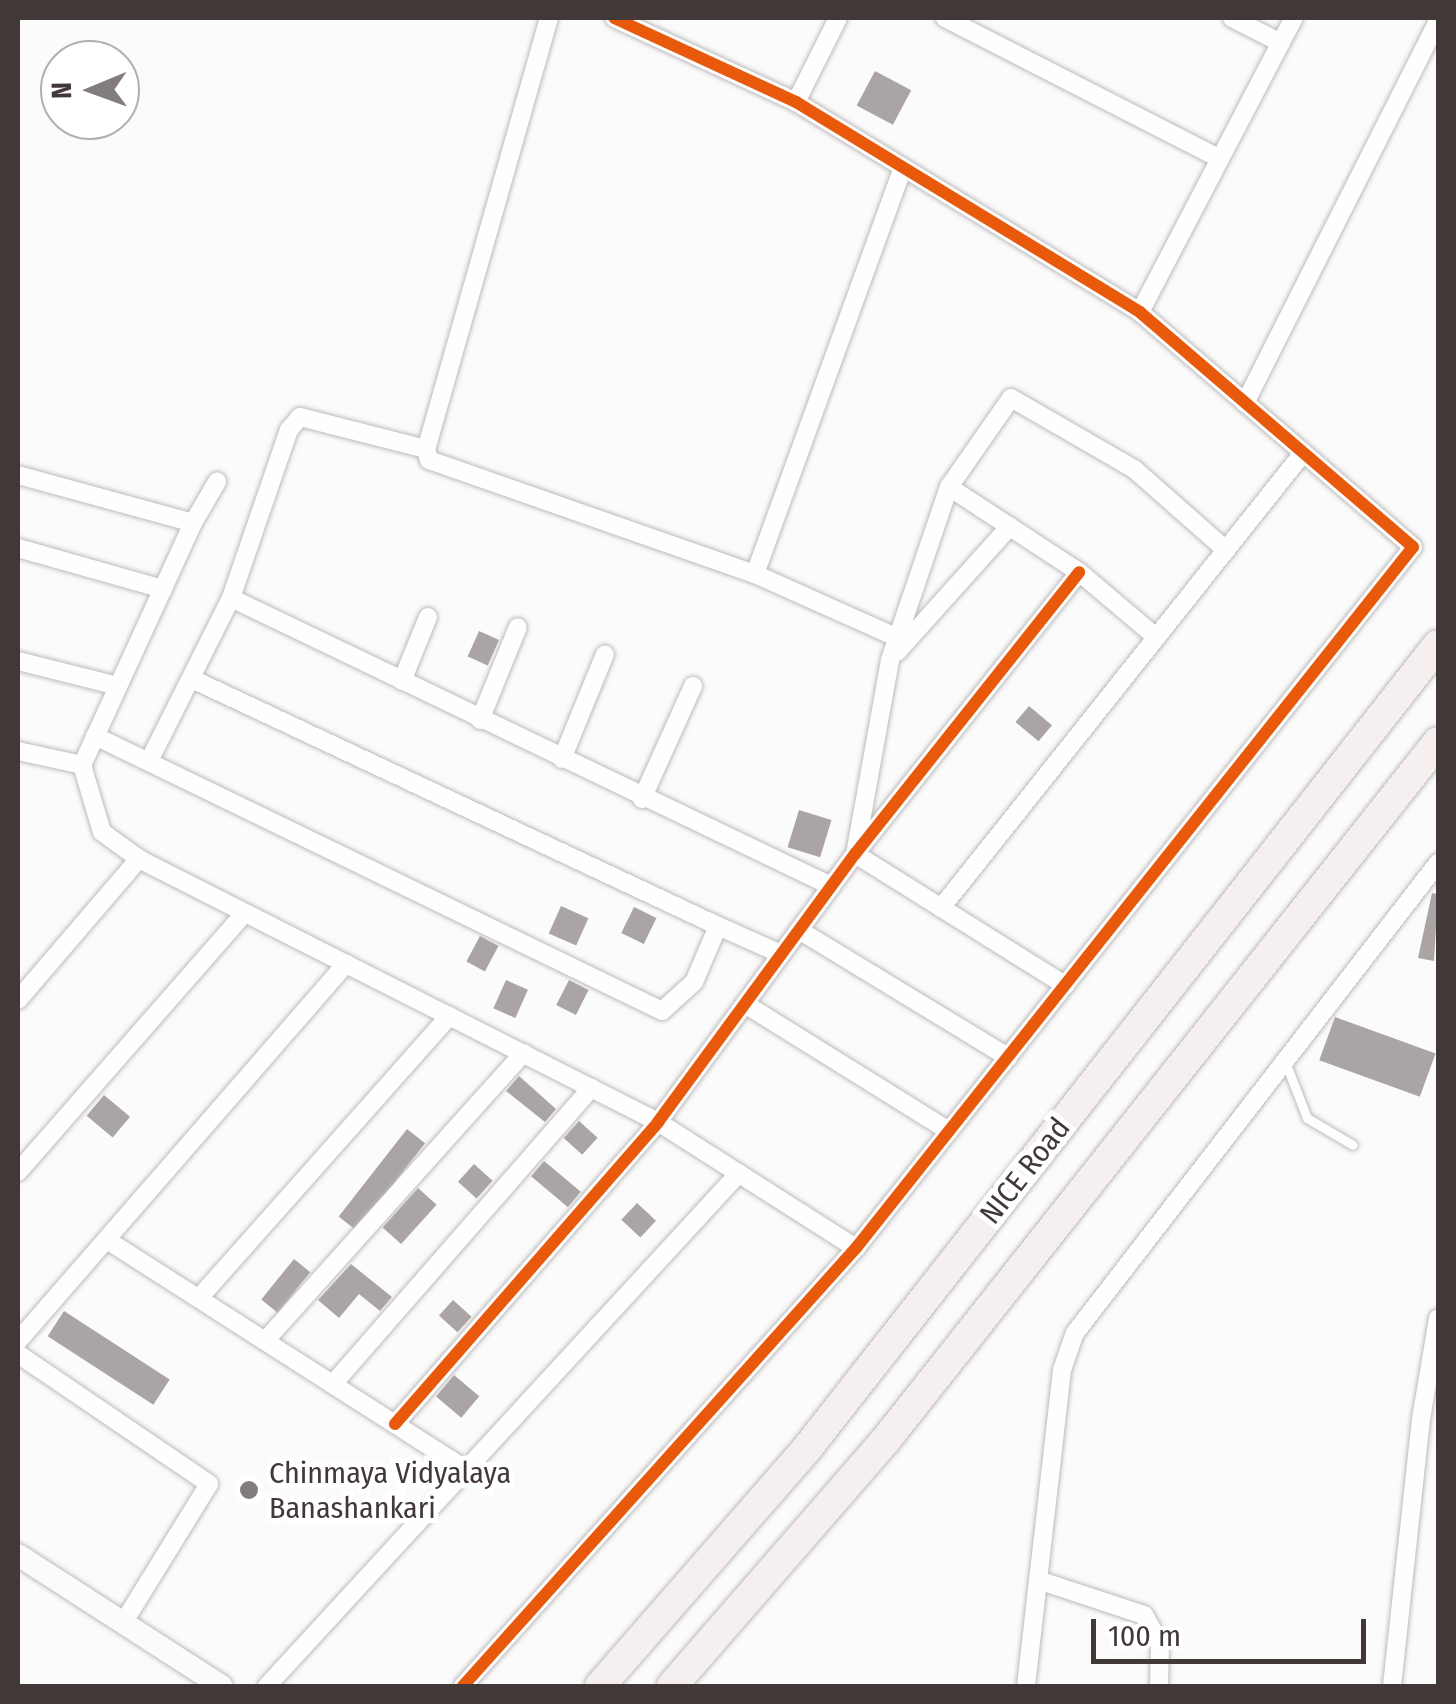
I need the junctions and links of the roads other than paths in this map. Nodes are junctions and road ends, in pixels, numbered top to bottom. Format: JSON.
{"nodes":[{"id":1,"x":549,"y":18,"type":"edge"},
{"id":2,"x":614,"y":18,"type":"edge"},
{"id":3,"x":838,"y":18,"type":"edge"},
{"id":4,"x":945,"y":18,"type":"edge"},
{"id":5,"x":1232,"y":18,"type":"edge"},
{"id":6,"x":1294,"y":18,"type":"edge"},
{"id":7,"x":1438,"y":21,"type":"edge"},
{"id":8,"x":1281,"y":43,"type":"junction"},
{"id":9,"x":796,"y":102,"type":"junction"},
{"id":10,"x":1220,"y":159,"type":"junction"},
{"id":11,"x":902,"y":171,"type":"junction"},
{"id":12,"x":1140,"y":312,"type":"junction"},
{"id":13,"x":1245,"y":402,"type":"junction"},
{"id":14,"x":426,"y":449,"type":"junction"},
{"id":15,"x":1304,"y":453,"type":"junction"},
{"id":16,"x":18,"y":475,"type":"edge"},
{"id":17,"x":217,"y":482,"type":"dead end"},
{"id":18,"x":949,"y":487,"type":"junction"},
{"id":19,"x":193,"y":522,"type":"junction"},
{"id":20,"x":1010,"y":526,"type":"junction"},
{"id":21,"x":18,"y":548,"type":"edge"},
{"id":22,"x":1226,"y":550,"type":"junction"},
{"id":23,"x":1079,"y":572,"type":"junction"},
{"id":24,"x":755,"y":574,"type":"junction"},
{"id":25,"x":163,"y":589,"type":"junction"},
{"id":26,"x":231,"y":598,"type":"junction"},
{"id":27,"x":428,"y":617,"type":"dead end"},
{"id":28,"x":518,"y":627,"type":"dead end"},
{"id":29,"x":1156,"y":637,"type":"junction"},
{"id":30,"x":898,"y":638,"type":"junction"},
{"id":31,"x":1438,"y":645,"type":"edge"},
{"id":32,"x":605,"y":654,"type":"dead end"},
{"id":33,"x":890,"y":660,"type":"junction"},
{"id":34,"x":18,"y":661,"type":"edge"},
{"id":35,"x":192,"y":679,"type":"junction"},
{"id":36,"x":402,"y":681,"type":"junction"},
{"id":37,"x":118,"y":686,"type":"junction"},
{"id":38,"x":693,"y":686,"type":"dead end"},
{"id":39,"x":480,"y":720,"type":"junction"},
{"id":40,"x":96,"y":736,"type":"junction"},
{"id":41,"x":1438,"y":742,"type":"edge"},
{"id":42,"x":18,"y":751,"type":"edge"},
{"id":43,"x":562,"y":759,"type":"junction"},
{"id":44,"x":149,"y":761,"type":"junction"},
{"id":45,"x":82,"y":765,"type":"junction"},
{"id":46,"x":642,"y":799,"type":"junction"},
{"id":47,"x":855,"y":854,"type":"junction"},
{"id":48,"x":139,"y":859,"type":"junction"},
{"id":49,"x":1438,"y":863,"type":"edge"},
{"id":50,"x":831,"y":886,"type":"junction"},
{"id":51,"x":941,"y":908,"type":"junction"},
{"id":52,"x":246,"y":913,"type":"junction"},
{"id":53,"x":718,"y":926,"type":"junction"},
{"id":54,"x":799,"y":930,"type":"junction"},
{"id":55,"x":781,"y":954,"type":"junction"},
{"id":56,"x":346,"y":964,"type":"junction"},
{"id":57,"x":1065,"y":985,"type":"junction"},
{"id":58,"x":18,"y":1000,"type":"edge"},
{"id":59,"x":745,"y":1004,"type":"junction"},
{"id":60,"x":449,"y":1016,"type":"junction"},
{"id":61,"x":522,"y":1053,"type":"junction"},
{"id":62,"x":1008,"y":1058,"type":"junction"},
{"id":63,"x":1282,"y":1058,"type":"junction"},
{"id":64,"x":591,"y":1088,"type":"junction"},
{"id":65,"x":658,"y":1122,"type":"junction"},
{"id":66,"x":949,"y":1132,"type":"junction"},
{"id":67,"x":1353,"y":1145,"type":"dead end"},
{"id":68,"x":18,"y":1172,"type":"edge"},
{"id":69,"x":739,"y":1173,"type":"junction"},
{"id":70,"x":107,"y":1240,"type":"junction"},
{"id":71,"x":856,"y":1248,"type":"junction"},
{"id":72,"x":198,"y":1298,"type":"junction"},
{"id":73,"x":1438,"y":1318,"type":"edge"},
{"id":74,"x":18,"y":1341,"type":"edge"},
{"id":75,"x":265,"y":1341,"type":"junction"},
{"id":76,"x":18,"y":1354,"type":"edge"},
{"id":77,"x":333,"y":1384,"type":"junction"},
{"id":78,"x":394,"y":1424,"type":"junction"},
{"id":79,"x":466,"y":1470,"type":"junction"},
{"id":80,"x":18,"y":1555,"type":"edge"},
{"id":81,"x":1038,"y":1580,"type":"junction"},
{"id":82,"x":123,"y":1623,"type":"junction"},
{"id":83,"x":221,"y":1686,"type":"edge"},
{"id":84,"x":267,"y":1686,"type":"edge"},
{"id":85,"x":463,"y":1686,"type":"edge"},
{"id":86,"x":600,"y":1686,"type":"edge"},
{"id":87,"x":672,"y":1686,"type":"edge"},
{"id":88,"x":1026,"y":1686,"type":"edge"},
{"id":89,"x":1159,"y":1686,"type":"edge"},
{"id":90,"x":1392,"y":1686,"type":"edge"}],
"edges":[{"from":1,"to":14,"type":"street"},
{"from":2,"to":9,"type":"street"},
{"from":3,"to":9,"type":"street"},
{"from":4,"to":10,"type":"street"},
{"from":5,"to":8,"type":"street"},
{"from":6,"to":8,"type":"street"},
{"from":7,"to":13,"type":"street"},
{"from":8,"to":10,"type":"street"},
{"from":9,"to":11,"type":"street"},
{"from":10,"to":12,"type":"street"},
{"from":11,"to":12,"type":"street"},
{"from":11,"to":24,"type":"street"},
{"from":12,"to":13,"type":"street"},
{"from":13,"to":15,"type":"street"},
{"from":14,"to":24,"type":"street"},
{"from":14,"to":26,"type":"street"},
{"from":15,"to":22,"type":"street"},
{"from":15,"to":57,"type":"street"},
{"from":16,"to":19,"type":"street"},
{"from":17,"to":19,"type":"street"},
{"from":18,"to":20,"type":"street"},
{"from":18,"to":22,"type":"street"},
{"from":18,"to":30,"type":"street"},
{"from":19,"to":25,"type":"street"},
{"from":20,"to":23,"type":"street"},
{"from":20,"to":33,"type":"street"},
{"from":21,"to":25,"type":"street"},
{"from":22,"to":29,"type":"street"},
{"from":23,"to":29,"type":"street"},
{"from":23,"to":47,"type":"street"},
{"from":24,"to":30,"type":"street"},
{"from":25,"to":37,"type":"street"},
{"from":26,"to":35,"type":"street"},
{"from":26,"to":36,"type":"street"},
{"from":27,"to":36,"type":"street"},
{"from":28,"to":39,"type":"street"},
{"from":29,"to":51,"type":"street"},
{"from":30,"to":33,"type":"street"},
{"from":31,"to":86,"type":"highway","name":"NICE Road"},
{"from":32,"to":43,"type":"street"},
{"from":33,"to":47,"type":"street"},
{"from":34,"to":37,"type":"street"},
{"from":35,"to":44,"type":"street"},
{"from":35,"to":53,"type":"street"},
{"from":36,"to":39,"type":"street"},
{"from":37,"to":40,"type":"street"},
{"from":38,"to":46,"type":"street"},
{"from":39,"to":43,"type":"street"},
{"from":40,"to":44,"type":"street"},
{"from":40,"to":45,"type":"street"},
{"from":41,"to":87,"type":"highway","name":"NICE Road"},
{"from":42,"to":45,"type":"street"},
{"from":43,"to":46,"type":"street"},
{"from":44,"to":53,"type":"street"},
{"from":45,"to":48,"type":"street"},
{"from":46,"to":50,"type":"street"},
{"from":47,"to":50,"type":"street"},
{"from":47,"to":51,"type":"street"},
{"from":48,"to":52,"type":"street"},
{"from":48,"to":58,"type":"street"},
{"from":49,"to":63,"type":"street"},
{"from":50,"to":54,"type":"street"},
{"from":51,"to":57,"type":"street"},
{"from":52,"to":56,"type":"street"},
{"from":52,"to":68,"type":"street"},
{"from":53,"to":55,"type":"street"},
{"from":54,"to":55,"type":"street"},
{"from":54,"to":62,"type":"street"},
{"from":55,"to":59,"type":"street"},
{"from":56,"to":60,"type":"street"},
{"from":56,"to":70,"type":"street"},
{"from":57,"to":62,"type":"street"},
{"from":59,"to":65,"type":"street"},
{"from":59,"to":66,"type":"street"},
{"from":60,"to":61,"type":"street"},
{"from":60,"to":72,"type":"street"},
{"from":61,"to":64,"type":"street"},
{"from":61,"to":75,"type":"street"},
{"from":62,"to":66,"type":"street"},
{"from":63,"to":67,"type":"lane"},
{"from":63,"to":81,"type":"street"},
{"from":64,"to":65,"type":"street"},
{"from":64,"to":77,"type":"street"},
{"from":65,"to":69,"type":"street"},
{"from":65,"to":78,"type":"street"},
{"from":66,"to":71,"type":"street"},
{"from":69,"to":71,"type":"street"},
{"from":69,"to":79,"type":"street"},
{"from":70,"to":72,"type":"street"},
{"from":70,"to":74,"type":"street"},
{"from":71,"to":85,"type":"street"},
{"from":72,"to":75,"type":"street"},
{"from":73,"to":90,"type":"street"},
{"from":75,"to":77,"type":"street"},
{"from":76,"to":82,"type":"street"},
{"from":77,"to":78,"type":"street"},
{"from":78,"to":79,"type":"street"},
{"from":79,"to":84,"type":"street"},
{"from":80,"to":82,"type":"street"},
{"from":81,"to":88,"type":"street"},
{"from":81,"to":89,"type":"street"},
{"from":82,"to":83,"type":"street"}]}
